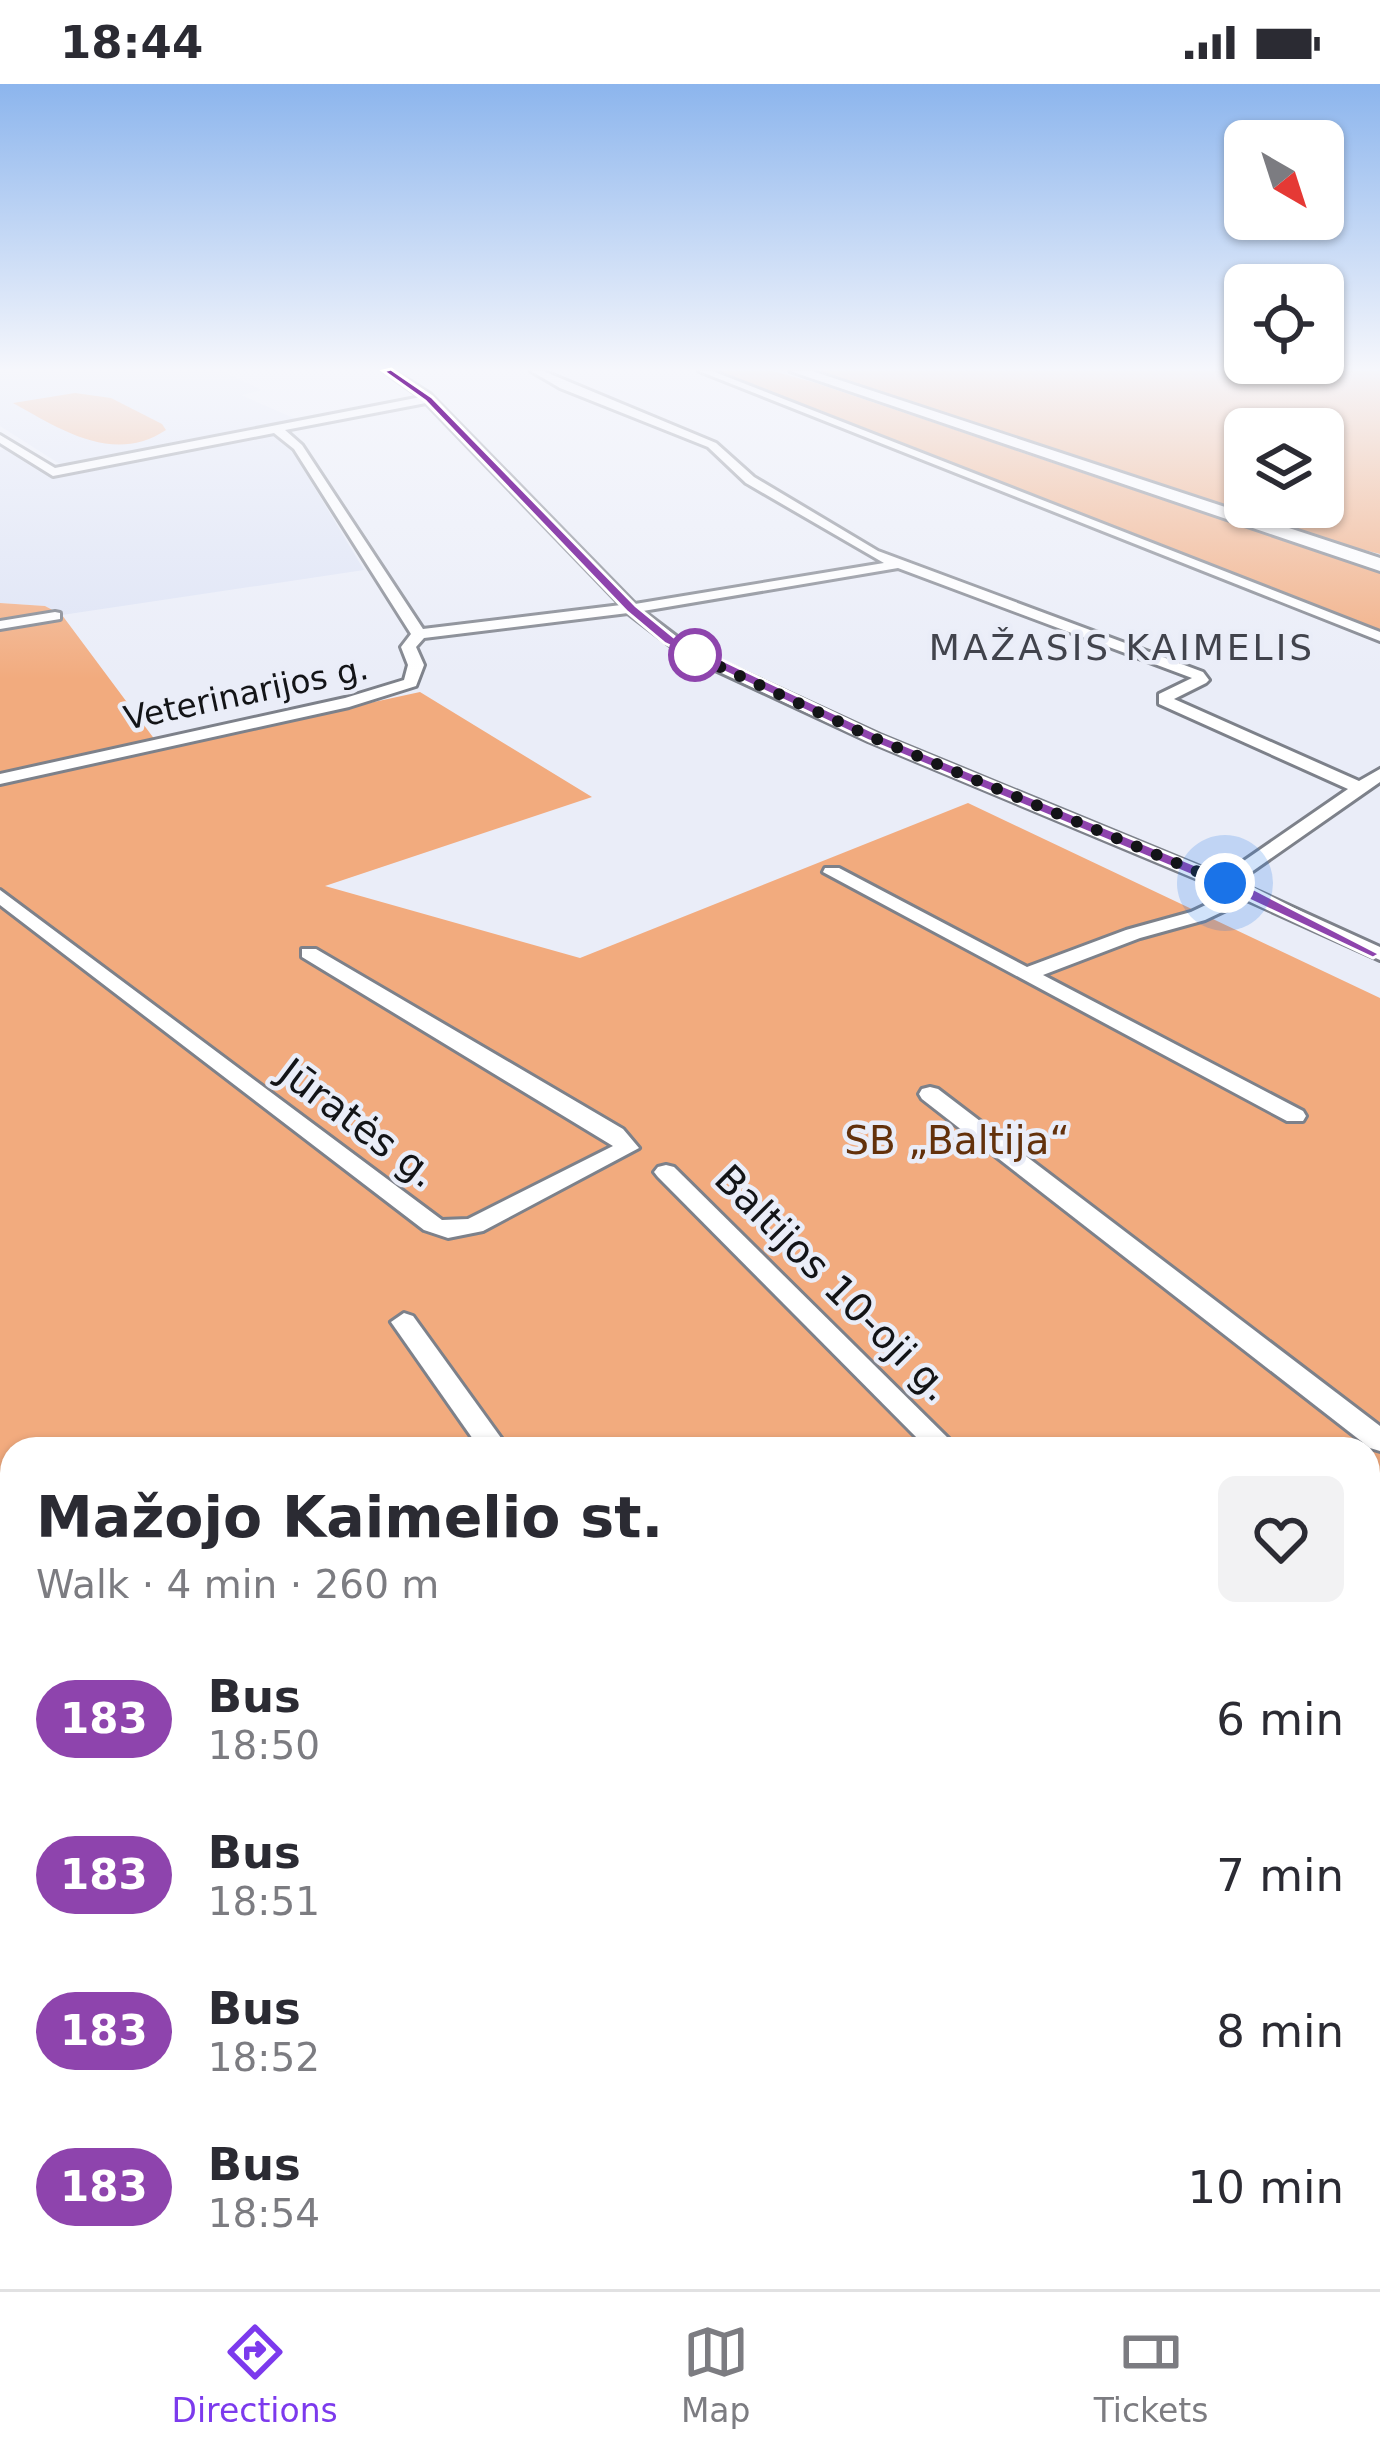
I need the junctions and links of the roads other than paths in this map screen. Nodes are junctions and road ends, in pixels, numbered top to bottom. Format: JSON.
{"nodes":[{"id":1,"x":315,"y":474,"type":"edge"},
{"id":2,"x":501,"y":474,"type":"edge"},
{"id":3,"x":743,"y":474,"type":"edge"},
{"id":4,"x":966,"y":474,"type":"edge"},
{"id":5,"x":1107,"y":474,"type":"edge"},
{"id":6,"x":896,"y":565,"type":"junction"},
{"id":7,"x":1380,"y":565,"type":"edge"},
{"id":8,"x":632,"y":609,"type":"junction"},
{"id":9,"x":55,"y":616,"type":"dead end"},
{"id":10,"x":0,"y":625,"type":"edge"},
{"id":11,"x":419,"y":634,"type":"junction"},
{"id":12,"x":1380,"y":637,"type":"edge"},
{"id":13,"x":1380,"y":774,"type":"edge"},
{"id":14,"x":0,"y":778,"type":"edge"},
{"id":15,"x":1361,"y":788,"type":"junction"},
{"id":16,"x":832,"y":872,"type":"dead end"},
{"id":17,"x":1225,"y":883,"type":"junction"},
{"id":18,"x":1247,"y":892,"type":"junction"},
{"id":19,"x":0,"y":896,"type":"edge"},
{"id":20,"x":309,"y":953,"type":"dead end"},
{"id":21,"x":1380,"y":954,"type":"edge"},
{"id":22,"x":1027,"y":974,"type":"junction"},
{"id":23,"x":930,"y":1094,"type":"dead end"},
{"id":24,"x":1295,"y":1116,"type":"dead end"},
{"id":25,"x":666,"y":1172,"type":"dead end"},
{"id":26,"x":404,"y":1322,"type":"dead end"},
{"id":27,"x":486,"y":1437,"type":"edge"},
{"id":28,"x":933,"y":1437,"type":"edge"},
{"id":29,"x":1375,"y":1437,"type":"edge"}],
"edges":[{"from":1,"to":11,"type":"street","name":"Veterinarijos g."},
{"from":2,"to":8,"type":"street"},
{"from":3,"to":6,"type":"street"},
{"from":4,"to":12,"type":"street"},
{"from":5,"to":7,"type":"main road"},
{"from":6,"to":8,"type":"street"},
{"from":6,"to":15,"type":"street"},
{"from":8,"to":11,"type":"street"},
{"from":8,"to":17,"type":"street"},
{"from":9,"to":10,"type":"street"},
{"from":11,"to":14,"type":"street","name":"Veterinarijos g."},
{"from":13,"to":15,"type":"street"},
{"from":15,"to":17,"type":"street"},
{"from":16,"to":22,"type":"street"},
{"from":17,"to":18,"type":"street"},
{"from":18,"to":21,"type":"street"},
{"from":18,"to":22,"type":"street"},
{"from":19,"to":20,"type":"street","name":"Jūratės g."},
{"from":22,"to":24,"type":"street"},
{"from":23,"to":29,"type":"street"},
{"from":25,"to":28,"type":"street","name":"Baltijos 10-oji g."},
{"from":26,"to":27,"type":"street"}]}
